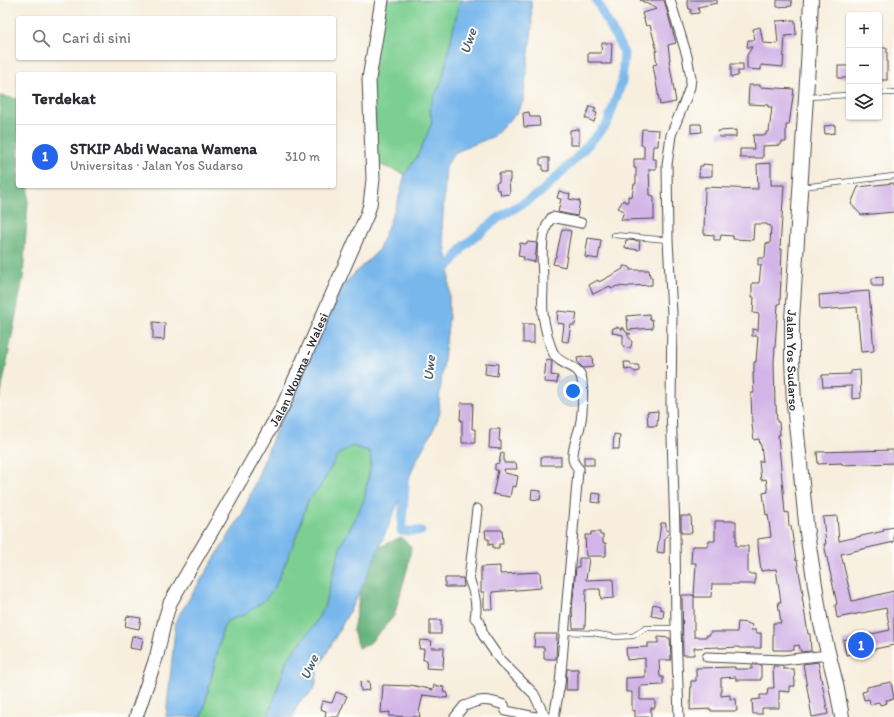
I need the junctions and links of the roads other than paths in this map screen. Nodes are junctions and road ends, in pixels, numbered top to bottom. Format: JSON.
{"nodes":[{"id":1,"x":382,"y":0,"type":"edge"},
{"id":2,"x":670,"y":0,"type":"edge"},
{"id":3,"x":810,"y":0,"type":"edge"},
{"id":4,"x":882,"y":93,"type":"edge"},
{"id":5,"x":894,"y":93,"type":"edge"},
{"id":6,"x":846,"y":95,"type":"edge"},
{"id":7,"x":806,"y":98,"type":"junction"},
{"id":8,"x":894,"y":176,"type":"edge"},
{"id":9,"x":801,"y":187,"type":"junction"},
{"id":10,"x":581,"y":223,"type":"dead end"},
{"id":11,"x":614,"y":235,"type":"dead end"},
{"id":12,"x":668,"y":240,"type":"junction"},
{"id":13,"x":477,"y":509,"type":"dead end"},
{"id":14,"x":676,"y":628,"type":"junction"},
{"id":15,"x":565,"y":632,"type":"junction"},
{"id":16,"x":828,"y":655,"type":"junction"},
{"id":17,"x":707,"y":657,"type":"dead end"},
{"id":18,"x":548,"y":716,"type":"edge"},
{"id":19,"x":136,"y":717,"type":"edge"},
{"id":20,"x":455,"y":717,"type":"edge"},
{"id":21,"x":679,"y":717,"type":"edge"},
{"id":22,"x":840,"y":717,"type":"edge"}],
"edges":[{"from":1,"to":19,"type":"street","name":"Jalan Wouma - Walesi"},
{"from":2,"to":12,"type":"street"},
{"from":3,"to":7,"type":"main road","name":"Jalan Yos Sudarso"},
{"from":4,"to":5,"type":"lane"},
{"from":6,"to":7,"type":"lane"},
{"from":7,"to":9,"type":"main road","name":"Jalan Yos Sudarso"},
{"from":8,"to":9,"type":"lane"},
{"from":9,"to":16,"type":"main road","name":"Jalan Yos Sudarso"},
{"from":10,"to":15,"type":"street"},
{"from":11,"to":12,"type":"lane"},
{"from":12,"to":14,"type":"street"},
{"from":13,"to":18,"type":"street"},
{"from":14,"to":15,"type":"lane"},
{"from":14,"to":21,"type":"street"},
{"from":15,"to":18,"type":"street"},
{"from":16,"to":17,"type":"street"},
{"from":16,"to":22,"type":"main road","name":"Jalan Yos Sudarso"},
{"from":18,"to":20,"type":"street"}]}
